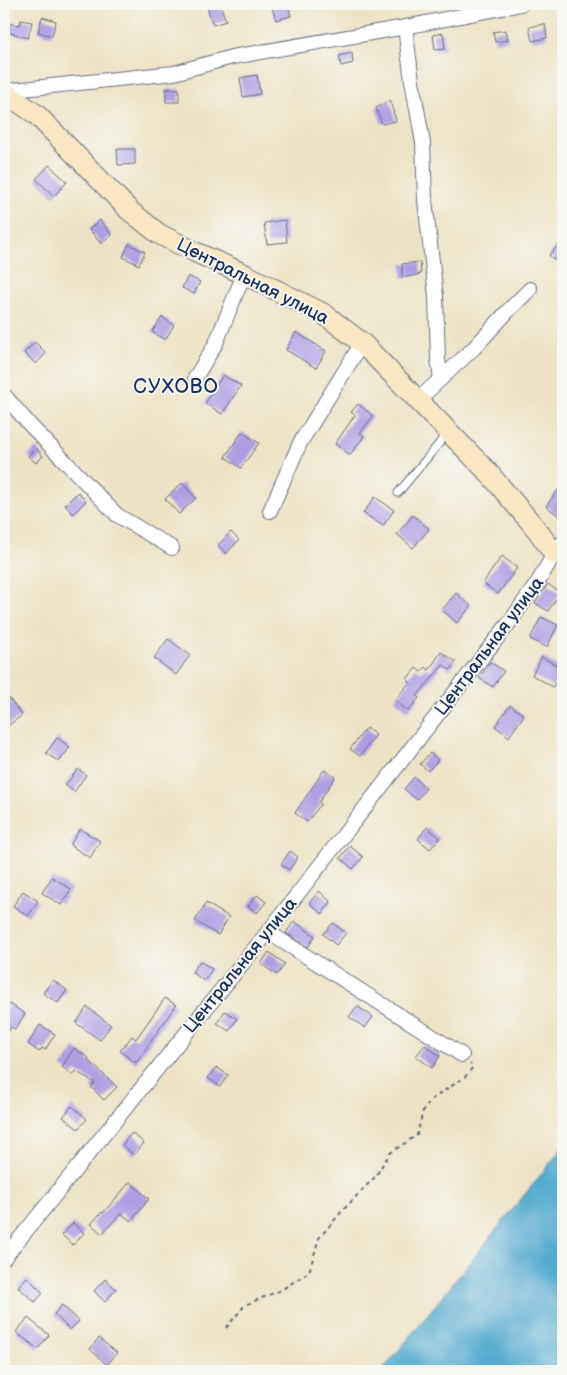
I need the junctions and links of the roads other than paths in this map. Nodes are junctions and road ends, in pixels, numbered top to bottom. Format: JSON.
{"nodes":[{"id":1,"x":521,"y":4,"type":"edge"},
{"id":2,"x":405,"y":28,"type":"junction"},
{"id":3,"x":4,"y":91,"type":"edge"},
{"id":4,"x":244,"y":274,"type":"junction"},
{"id":5,"x":530,"y":289,"type":"dead end"},
{"id":6,"x":362,"y":343,"type":"junction"},
{"id":7,"x":195,"y":378,"type":"dead end"},
{"id":8,"x":441,"y":379,"type":"junction"},
{"id":9,"x":4,"y":396,"type":"edge"},
{"id":10,"x":418,"y":400,"type":"junction"},
{"id":11,"x":449,"y":432,"type":"junction"},
{"id":12,"x":398,"y":493,"type":"dead end"},
{"id":13,"x":270,"y":511,"type":"dead end"},
{"id":14,"x":172,"y":548,"type":"dead end"},
{"id":15,"x":560,"y":552,"type":"edge"},
{"id":16,"x":268,"y":932,"type":"junction"},
{"id":17,"x":462,"y":1054,"type":"road end"},
{"id":18,"x":4,"y":1258,"type":"edge"}],
"edges":[{"from":1,"to":2,"type":"street"},
{"from":2,"to":3,"type":"street"},
{"from":2,"to":8,"type":"street"},
{"from":3,"to":4,"type":"street","name":"Центральная улица"},
{"from":4,"to":6,"type":"street","name":"Центральная улица"},
{"from":4,"to":7,"type":"street"},
{"from":5,"to":8,"type":"street"},
{"from":6,"to":10,"type":"street","name":"Центральная улица"},
{"from":6,"to":13,"type":"street"},
{"from":8,"to":10,"type":"street"},
{"from":9,"to":14,"type":"street"},
{"from":10,"to":11,"type":"street","name":"Центральная улица"},
{"from":11,"to":12,"type":"lane"},
{"from":11,"to":15,"type":"street","name":"Центральная улица"},
{"from":15,"to":16,"type":"street","name":"Центральная улица"},
{"from":16,"to":17,"type":"street"},
{"from":16,"to":18,"type":"street","name":"Центральная улица"}]}
